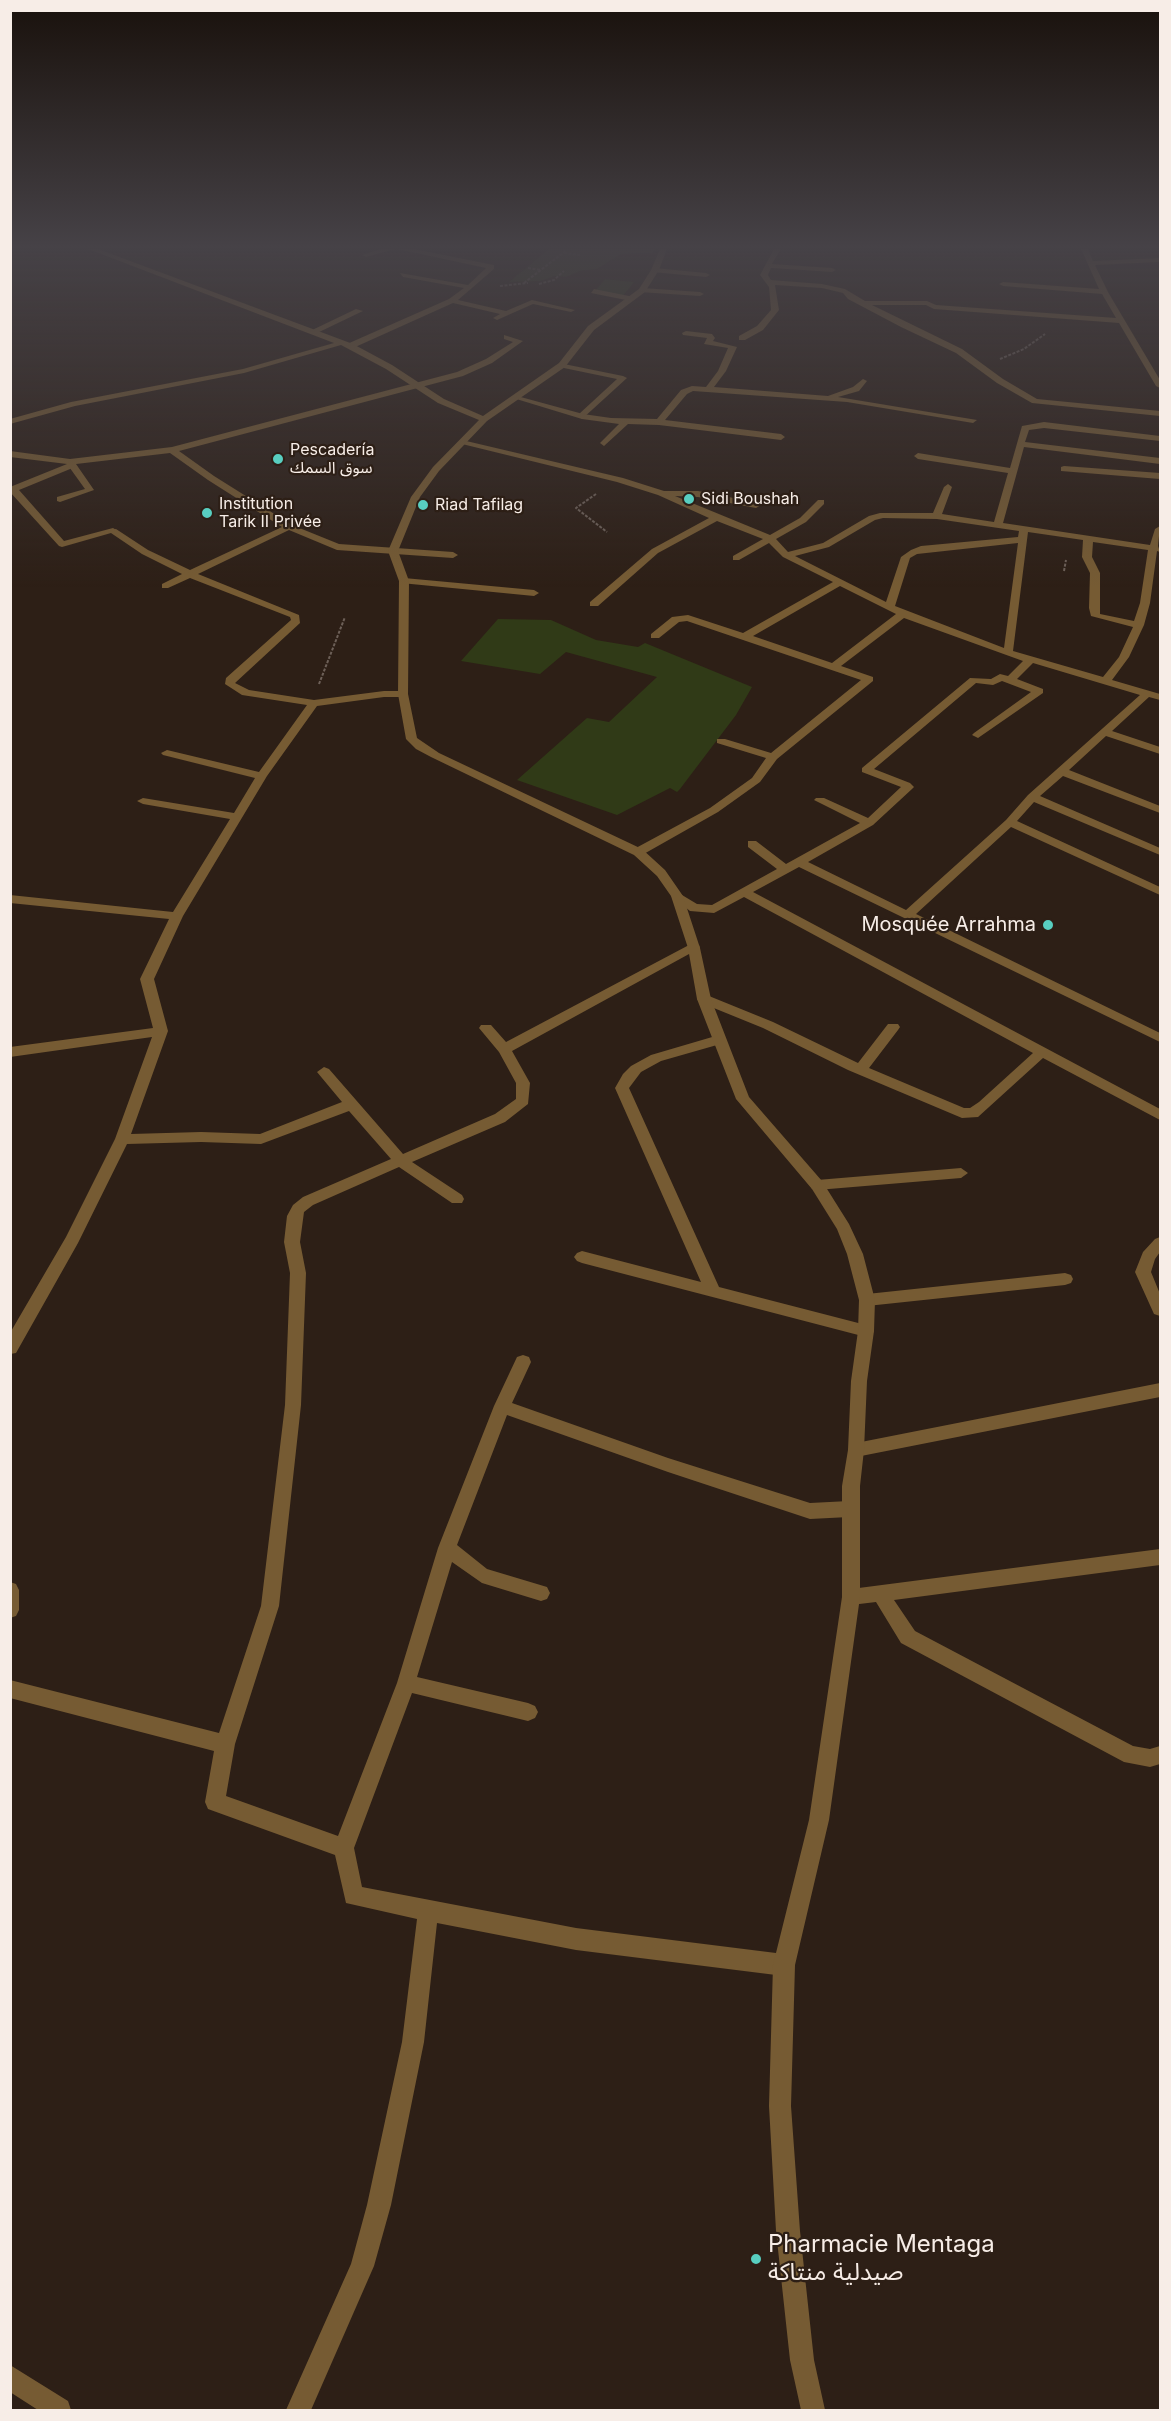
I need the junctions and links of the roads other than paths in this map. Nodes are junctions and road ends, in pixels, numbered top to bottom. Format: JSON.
{"nodes":[{"id":1,"x":279,"y":362,"type":"edge"},
{"id":2,"x":375,"y":362,"type":"edge"},
{"id":3,"x":487,"y":362,"type":"edge"},
{"id":4,"x":726,"y":362,"type":"edge"},
{"id":5,"x":976,"y":362,"type":"edge"},
{"id":6,"x":1147,"y":362,"type":"edge"},
{"id":7,"x":562,"y":364,"type":"joint"},
{"id":8,"x":863,"y":381,"type":"dead end"},
{"id":9,"x":418,"y":386,"type":"junction"},
{"id":10,"x":1161,"y":386,"type":"edge"},
{"id":11,"x":708,"y":389,"type":"junction"},
{"id":12,"x":518,"y":398,"type":"junction"},
{"id":13,"x":824,"y":400,"type":"junction"},
{"id":14,"x":1161,"y":414,"type":"edge"},
{"id":15,"x":582,"y":416,"type":"junction"},
{"id":16,"x":484,"y":419,"type":"junction"},
{"id":17,"x":973,"y":420,"type":"dead end"},
{"id":18,"x":626,"y":421,"type":"junction"},
{"id":19,"x":10,"y":422,"type":"edge"},
{"id":20,"x":659,"y":422,"type":"junction"},
{"id":21,"x":781,"y":437,"type":"dead end"},
{"id":22,"x":1161,"y":438,"type":"edge"},
{"id":23,"x":462,"y":443,"type":"junction"},
{"id":24,"x":604,"y":443,"type":"dead end"},
{"id":25,"x":1023,"y":444,"type":"junction"},
{"id":26,"x":172,"y":450,"type":"junction"},
{"id":27,"x":10,"y":454,"type":"edge"},
{"id":28,"x":918,"y":456,"type":"dead end"},
{"id":29,"x":1161,"y":461,"type":"edge"},
{"id":30,"x":71,"y":463,"type":"junction"},
{"id":31,"x":1064,"y":469,"type":"dead end"},
{"id":32,"x":1013,"y":471,"type":"junction"},
{"id":33,"x":1161,"y":476,"type":"edge"},
{"id":34,"x":948,"y":488,"type":"dead end"},
{"id":35,"x":661,"y":493,"type":"junction"},
{"id":36,"x":60,"y":499,"type":"dead end"},
{"id":37,"x":821,"y":502,"type":"dead end"},
{"id":38,"x":756,"y":505,"type":"dead end"},
{"id":39,"x":937,"y":516,"type":"junction"},
{"id":40,"x":716,"y":518,"type":"junction"},
{"id":41,"x":998,"y":525,"type":"junction"},
{"id":42,"x":289,"y":527,"type":"junction"},
{"id":43,"x":1161,"y":529,"type":"edge"},
{"id":44,"x":1023,"y":535,"type":"junction"},
{"id":45,"x":769,"y":538,"type":"junction"},
{"id":46,"x":1088,"y":538,"type":"junction"},
{"id":47,"x":1157,"y":548,"type":"edge"},
{"id":48,"x":393,"y":551,"type":"junction"},
{"id":49,"x":453,"y":555,"type":"dead end"},
{"id":50,"x":786,"y":555,"type":"junction"},
{"id":51,"x":736,"y":558,"type":"dead end"},
{"id":52,"x":190,"y":574,"type":"junction"},
{"id":53,"x":404,"y":580,"type":"junction"},
{"id":54,"x":839,"y":583,"type":"junction"},
{"id":55,"x":165,"y":586,"type":"dead end"},
{"id":56,"x":534,"y":593,"type":"dead end"},
{"id":57,"x":594,"y":604,"type":"dead end"},
{"id":58,"x":889,"y":608,"type":"junction"},
{"id":59,"x":903,"y":615,"type":"junction"},
{"id":60,"x":1138,"y":625,"type":"junction"},
{"id":61,"x":655,"y":636,"type":"dead end"},
{"id":62,"x":744,"y":637,"type":"junction"},
{"id":63,"x":1008,"y":653,"type":"junction"},
{"id":64,"x":1031,"y":659,"type":"junction"},
{"id":65,"x":835,"y":666,"type":"junction"},
{"id":66,"x":1010,"y":681,"type":"junction"},
{"id":67,"x":1106,"y":681,"type":"junction"},
{"id":68,"x":1148,"y":693,"type":"junction"},
{"id":69,"x":403,"y":694,"type":"junction"},
{"id":70,"x":1161,"y":697,"type":"edge"},
{"id":71,"x":314,"y":703,"type":"junction"},
{"id":72,"x":1104,"y":732,"type":"junction"},
{"id":73,"x":978,"y":735,"type":"dead end"},
{"id":74,"x":721,"y":741,"type":"dead end"},
{"id":75,"x":1161,"y":751,"type":"edge"},
{"id":76,"x":166,"y":753,"type":"dead end"},
{"id":77,"x":773,"y":757,"type":"junction"},
{"id":78,"x":1061,"y":771,"type":"junction"},
{"id":79,"x":262,"y":776,"type":"junction"},
{"id":80,"x":1032,"y":797,"type":"junction"},
{"id":81,"x":820,"y":800,"type":"dead end"},
{"id":82,"x":143,"y":801,"type":"dead end"},
{"id":83,"x":1161,"y":810,"type":"edge"},
{"id":84,"x":237,"y":817,"type":"junction"},
{"id":85,"x":1010,"y":822,"type":"junction"},
{"id":86,"x":869,"y":823,"type":"junction"},
{"id":87,"x":752,"y":844,"type":"dead end"},
{"id":88,"x":638,"y":852,"type":"junction"},
{"id":89,"x":1161,"y":852,"type":"edge"},
{"id":90,"x":800,"y":863,"type":"junction"},
{"id":91,"x":786,"y":870,"type":"junction"},
{"id":92,"x":1161,"y":891,"type":"edge"},
{"id":93,"x":745,"y":893,"type":"junction"},
{"id":94,"x":677,"y":896,"type":"junction"},
{"id":95,"x":10,"y":899,"type":"edge"},
{"id":96,"x":177,"y":916,"type":"junction"},
{"id":97,"x":907,"y":916,"type":"junction"},
{"id":98,"x":694,"y":948,"type":"junction"},
{"id":99,"x":704,"y":999,"type":"junction"},
{"id":100,"x":893,"y":1027,"type":"dead end"},
{"id":101,"x":486,"y":1028,"type":"dead end"},
{"id":102,"x":161,"y":1031,"type":"junction"},
{"id":103,"x":1161,"y":1038,"type":"edge"},
{"id":104,"x":719,"y":1040,"type":"junction"},
{"id":105,"x":504,"y":1049,"type":"junction"},
{"id":106,"x":10,"y":1052,"type":"edge"},
{"id":107,"x":1042,"y":1052,"type":"junction"},
{"id":108,"x":860,"y":1070,"type":"junction"},
{"id":109,"x":324,"y":1072,"type":"dead end"},
{"id":110,"x":350,"y":1105,"type":"junction"},
{"id":111,"x":1161,"y":1116,"type":"edge"},
{"id":112,"x":122,"y":1138,"type":"junction"},
{"id":113,"x":402,"y":1162,"type":"junction"},
{"id":114,"x":962,"y":1173,"type":"dead end"},
{"id":115,"x":817,"y":1185,"type":"junction"},
{"id":116,"x":457,"y":1199,"type":"dead end"},
{"id":117,"x":1161,"y":1244,"type":"edge"},
{"id":118,"x":582,"y":1257,"type":"dead end"},
{"id":119,"x":1065,"y":1279,"type":"dead end"},
{"id":120,"x":712,"y":1289,"type":"junction"},
{"id":121,"x":867,"y":1300,"type":"junction"},
{"id":122,"x":1161,"y":1310,"type":"edge"},
{"id":123,"x":866,"y":1331,"type":"junction"},
{"id":124,"x":10,"y":1348,"type":"edge"},
{"id":125,"x":523,"y":1362,"type":"dead end"},
{"id":126,"x":1161,"y":1390,"type":"edge"},
{"id":127,"x":502,"y":1406,"type":"junction"},
{"id":128,"x":856,"y":1450,"type":"junction"},
{"id":129,"x":849,"y":1509,"type":"junction"},
{"id":130,"x":447,"y":1548,"type":"junction"},
{"id":131,"x":1161,"y":1557,"type":"edge"},
{"id":132,"x":10,"y":1590,"type":"edge"},
{"id":133,"x":541,"y":1593,"type":"dead end"},
{"id":134,"x":880,"y":1593,"type":"junction"},
{"id":135,"x":851,"y":1597,"type":"junction"},
{"id":136,"x":10,"y":1610,"type":"edge"},
{"id":137,"x":406,"y":1683,"type":"junction"},
{"id":138,"x":10,"y":1689,"type":"edge"},
{"id":139,"x":528,"y":1712,"type":"dead end"},
{"id":140,"x":225,"y":1744,"type":"junction"},
{"id":141,"x":1161,"y":1755,"type":"edge"},
{"id":142,"x":344,"y":1848,"type":"junction"},
{"id":143,"x":429,"y":1913,"type":"junction"},
{"id":144,"x":783,"y":1965,"type":"junction"},
{"id":145,"x":10,"y":2377,"type":"edge"},
{"id":146,"x":59,"y":2410,"type":"edge"},
{"id":147,"x":298,"y":2410,"type":"edge"},
{"id":148,"x":813,"y":2410,"type":"edge"}],
"edges":[{"from":1,"to":19,"type":"street"},
{"from":2,"to":9,"type":"street"},
{"from":3,"to":9,"type":"street"},
{"from":4,"to":11,"type":"street"},
{"from":5,"to":14,"type":"street"},
{"from":6,"to":10,"type":"street"},
{"from":7,"to":12,"type":"street"},
{"from":7,"to":15,"type":"street"},
{"from":8,"to":13,"type":"street"},
{"from":9,"to":16,"type":"street"},
{"from":9,"to":26,"type":"street"},
{"from":11,"to":13,"type":"street"},
{"from":11,"to":20,"type":"street"},
{"from":12,"to":15,"type":"street"},
{"from":12,"to":16,"type":"street"},
{"from":13,"to":17,"type":"street"},
{"from":15,"to":18,"type":"street"},
{"from":16,"to":23,"type":"street"},
{"from":18,"to":20,"type":"street"},
{"from":18,"to":24,"type":"street"},
{"from":20,"to":21,"type":"street"},
{"from":22,"to":25,"type":"street"},
{"from":23,"to":35,"type":"street"},
{"from":23,"to":48,"type":"street"},
{"from":25,"to":29,"type":"street"},
{"from":25,"to":32,"type":"street"},
{"from":26,"to":30,"type":"street"},
{"from":26,"to":42,"type":"street"},
{"from":27,"to":30,"type":"street"},
{"from":28,"to":32,"type":"street"},
{"from":30,"to":36,"type":"street"},
{"from":30,"to":52,"type":"street"},
{"from":31,"to":33,"type":"street"},
{"from":32,"to":41,"type":"street"},
{"from":34,"to":39,"type":"street"},
{"from":35,"to":38,"type":"street"},
{"from":35,"to":40,"type":"street"},
{"from":37,"to":45,"type":"street"},
{"from":39,"to":41,"type":"street"},
{"from":39,"to":50,"type":"street"},
{"from":40,"to":45,"type":"street"},
{"from":40,"to":57,"type":"street"},
{"from":41,"to":44,"type":"street"},
{"from":42,"to":48,"type":"street"},
{"from":42,"to":52,"type":"street"},
{"from":43,"to":47,"type":"street"},
{"from":44,"to":46,"type":"street"},
{"from":44,"to":58,"type":"street"},
{"from":44,"to":63,"type":"street"},
{"from":45,"to":50,"type":"street"},
{"from":45,"to":51,"type":"street"},
{"from":46,"to":47,"type":"street"},
{"from":46,"to":60,"type":"street"},
{"from":47,"to":60,"type":"street"},
{"from":48,"to":49,"type":"street"},
{"from":48,"to":53,"type":"street"},
{"from":50,"to":54,"type":"street"},
{"from":52,"to":55,"type":"street"},
{"from":52,"to":71,"type":"street"},
{"from":53,"to":56,"type":"street"},
{"from":53,"to":69,"type":"street"},
{"from":54,"to":58,"type":"street"},
{"from":54,"to":62,"type":"street"},
{"from":58,"to":59,"type":"street"},
{"from":59,"to":63,"type":"street"},
{"from":59,"to":65,"type":"street"},
{"from":60,"to":67,"type":"street"},
{"from":61,"to":62,"type":"street"},
{"from":62,"to":65,"type":"street"},
{"from":63,"to":64,"type":"street"},
{"from":64,"to":66,"type":"street"},
{"from":64,"to":67,"type":"street"},
{"from":65,"to":77,"type":"street"},
{"from":66,"to":73,"type":"street"},
{"from":66,"to":86,"type":"street"},
{"from":67,"to":68,"type":"street"},
{"from":68,"to":70,"type":"street"},
{"from":68,"to":72,"type":"street"},
{"from":69,"to":71,"type":"street"},
{"from":69,"to":88,"type":"street"},
{"from":71,"to":79,"type":"street"},
{"from":72,"to":75,"type":"street"},
{"from":72,"to":78,"type":"street"},
{"from":74,"to":77,"type":"street"},
{"from":76,"to":79,"type":"street"},
{"from":77,"to":88,"type":"street"},
{"from":78,"to":80,"type":"street"},
{"from":78,"to":83,"type":"street"},
{"from":79,"to":84,"type":"street"},
{"from":80,"to":85,"type":"street"},
{"from":80,"to":89,"type":"street"},
{"from":81,"to":86,"type":"street"},
{"from":82,"to":84,"type":"street"},
{"from":84,"to":96,"type":"street"},
{"from":85,"to":92,"type":"street"},
{"from":85,"to":97,"type":"street"},
{"from":86,"to":90,"type":"street"},
{"from":87,"to":91,"type":"street"},
{"from":88,"to":94,"type":"street"},
{"from":90,"to":91,"type":"street"},
{"from":90,"to":97,"type":"street"},
{"from":91,"to":93,"type":"street"},
{"from":93,"to":94,"type":"street"},
{"from":93,"to":107,"type":"street"},
{"from":94,"to":98,"type":"street"},
{"from":95,"to":96,"type":"street"},
{"from":96,"to":102,"type":"street"},
{"from":97,"to":103,"type":"street"},
{"from":98,"to":99,"type":"street"},
{"from":98,"to":105,"type":"street"},
{"from":99,"to":104,"type":"street"},
{"from":99,"to":108,"type":"street"},
{"from":100,"to":108,"type":"street"},
{"from":101,"to":105,"type":"street"},
{"from":102,"to":106,"type":"street"},
{"from":102,"to":112,"type":"street"},
{"from":104,"to":115,"type":"street"},
{"from":104,"to":120,"type":"street"},
{"from":105,"to":113,"type":"street"},
{"from":107,"to":108,"type":"street"},
{"from":107,"to":111,"type":"street"},
{"from":109,"to":110,"type":"street"},
{"from":110,"to":112,"type":"street"},
{"from":110,"to":113,"type":"street"},
{"from":112,"to":124,"type":"street"},
{"from":113,"to":116,"type":"street"},
{"from":113,"to":140,"type":"street"},
{"from":114,"to":115,"type":"street"},
{"from":115,"to":121,"type":"street"},
{"from":117,"to":122,"type":"street"},
{"from":118,"to":120,"type":"street"},
{"from":119,"to":121,"type":"street"},
{"from":120,"to":123,"type":"street"},
{"from":121,"to":123,"type":"street"},
{"from":123,"to":128,"type":"street"},
{"from":125,"to":127,"type":"street"},
{"from":126,"to":128,"type":"street"},
{"from":127,"to":129,"type":"street"},
{"from":127,"to":130,"type":"street"},
{"from":128,"to":129,"type":"street"},
{"from":129,"to":135,"type":"street"},
{"from":130,"to":133,"type":"street"},
{"from":130,"to":137,"type":"street"},
{"from":131,"to":134,"type":"street"},
{"from":132,"to":136,"type":"street"},
{"from":134,"to":135,"type":"street"},
{"from":134,"to":141,"type":"street"},
{"from":135,"to":144,"type":"street"},
{"from":137,"to":139,"type":"street"},
{"from":137,"to":142,"type":"street"},
{"from":138,"to":140,"type":"street"},
{"from":140,"to":142,"type":"street"},
{"from":142,"to":143,"type":"street"},
{"from":143,"to":144,"type":"street"},
{"from":143,"to":147,"type":"street"},
{"from":144,"to":148,"type":"street"},
{"from":145,"to":146,"type":"street"}]}
